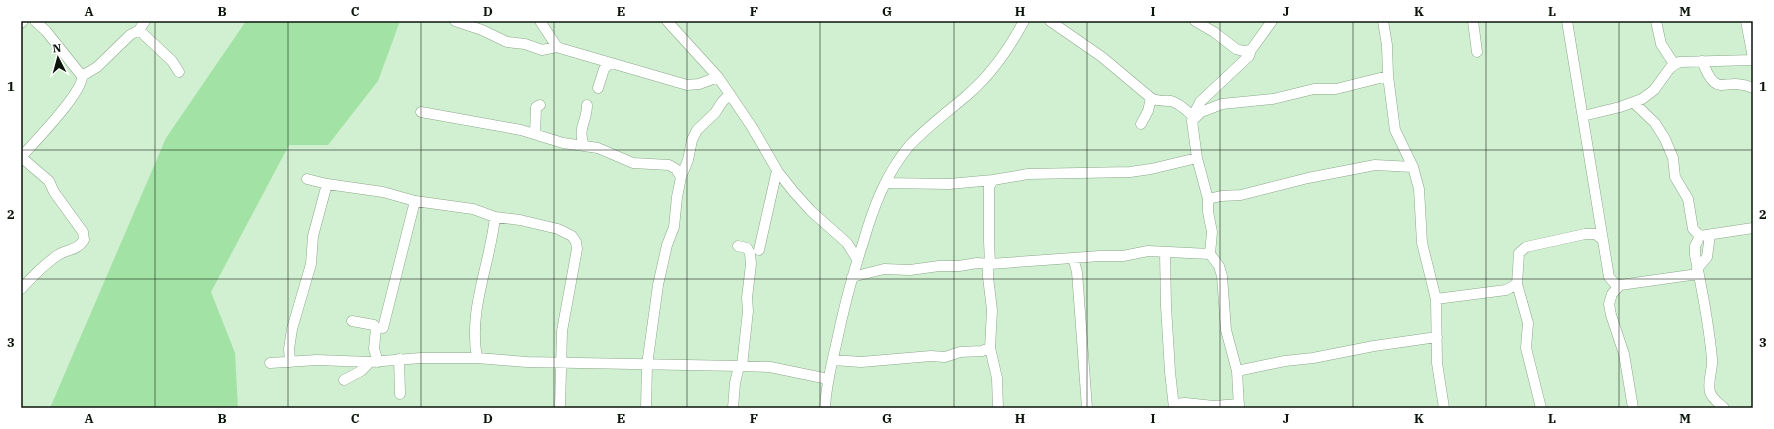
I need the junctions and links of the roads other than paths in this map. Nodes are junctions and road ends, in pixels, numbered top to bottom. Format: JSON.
{"nodes":[{"id":1,"x":35,"y":21,"type":"edge"},
{"id":2,"x":455,"y":21,"type":"edge"},
{"id":3,"x":540,"y":21,"type":"edge"},
{"id":4,"x":667,"y":21,"type":"edge"},
{"id":5,"x":1024,"y":21,"type":"edge"},
{"id":6,"x":1050,"y":21,"type":"edge"},
{"id":7,"x":1195,"y":21,"type":"edge"},
{"id":8,"x":1272,"y":21,"type":"edge"},
{"id":9,"x":1383,"y":21,"type":"edge"},
{"id":10,"x":1473,"y":21,"type":"edge"},
{"id":11,"x":1567,"y":21,"type":"edge"},
{"id":12,"x":1656,"y":21,"type":"edge"},
{"id":13,"x":1746,"y":21,"type":"edge"},
{"id":14,"x":142,"y":25,"type":"edge"},
{"id":15,"x":557,"y":48,"type":"junction"},
{"id":16,"x":1251,"y":50,"type":"junction"},
{"id":17,"x":1477,"y":52,"type":"dead end"},
{"id":18,"x":1753,"y":59,"type":"edge"},
{"id":19,"x":1702,"y":61,"type":"junction"},
{"id":20,"x":610,"y":63,"type":"junction"},
{"id":21,"x":1674,"y":64,"type":"junction"},
{"id":22,"x":179,"y":72,"type":"dead end"},
{"id":23,"x":82,"y":76,"type":"junction"},
{"id":24,"x":1388,"y":76,"type":"junction"},
{"id":25,"x":718,"y":78,"type":"junction"},
{"id":26,"x":598,"y":88,"type":"dead end"},
{"id":27,"x":1753,"y":88,"type":"edge"},
{"id":28,"x":730,"y":94,"type":"junction"},
{"id":29,"x":1151,"y":98,"type":"junction"},
{"id":30,"x":1634,"y":103,"type":"junction"},
{"id":31,"x":540,"y":105,"type":"dead end"},
{"id":32,"x":587,"y":105,"type":"dead end"},
{"id":33,"x":421,"y":112,"type":"dead end"},
{"id":34,"x":1582,"y":116,"type":"junction"},
{"id":35,"x":1193,"y":119,"type":"junction"},
{"id":36,"x":1141,"y":124,"type":"dead end"},
{"id":37,"x":535,"y":134,"type":"junction"},
{"id":38,"x":584,"y":146,"type":"junction"},
{"id":39,"x":21,"y":157,"type":"edge"},
{"id":40,"x":1197,"y":158,"type":"junction"},
{"id":41,"x":1413,"y":167,"type":"junction"},
{"id":42,"x":777,"y":170,"type":"junction"},
{"id":43,"x":681,"y":171,"type":"junction"},
{"id":44,"x":307,"y":179,"type":"dead end"},
{"id":45,"x":885,"y":182,"type":"junction"},
{"id":46,"x":988,"y":183,"type":"junction"},
{"id":47,"x":327,"y":184,"type":"junction"},
{"id":48,"x":1208,"y":199,"type":"junction"},
{"id":49,"x":415,"y":201,"type":"junction"},
{"id":50,"x":495,"y":217,"type":"junction"},
{"id":51,"x":1753,"y":228,"type":"edge"},
{"id":52,"x":1705,"y":235,"type":"junction"},
{"id":53,"x":1602,"y":239,"type":"junction"},
{"id":54,"x":847,"y":243,"type":"junction"},
{"id":55,"x":862,"y":243,"type":"junction"},
{"id":56,"x":738,"y":246,"type":"dead end"},
{"id":57,"x":759,"y":250,"type":"dead end"},
{"id":58,"x":1165,"y":253,"type":"junction"},
{"id":59,"x":1210,"y":254,"type":"junction"},
{"id":60,"x":857,"y":258,"type":"junction"},
{"id":61,"x":1073,"y":258,"type":"junction"},
{"id":62,"x":990,"y":264,"type":"junction"},
{"id":63,"x":1698,"y":271,"type":"junction"},
{"id":64,"x":852,"y":277,"type":"junction"},
{"id":65,"x":1517,"y":284,"type":"junction"},
{"id":66,"x":1620,"y":285,"type":"junction"},
{"id":67,"x":21,"y":289,"type":"edge"},
{"id":68,"x":1436,"y":299,"type":"junction"},
{"id":69,"x":352,"y":321,"type":"dead end"},
{"id":70,"x":383,"y":328,"type":"dead end"},
{"id":71,"x":1437,"y":337,"type":"junction"},
{"id":72,"x":988,"y":353,"type":"junction"},
{"id":73,"x":477,"y":358,"type":"junction"},
{"id":74,"x":399,"y":360,"type":"junction"},
{"id":75,"x":832,"y":360,"type":"junction"},
{"id":76,"x":290,"y":362,"type":"junction"},
{"id":77,"x":374,"y":362,"type":"junction"},
{"id":78,"x":561,"y":362,"type":"junction"},
{"id":79,"x":270,"y":363,"type":"dead end"},
{"id":80,"x":647,"y":365,"type":"junction"},
{"id":81,"x":741,"y":366,"type":"junction"},
{"id":82,"x":1236,"y":371,"type":"junction"},
{"id":83,"x":828,"y":379,"type":"junction"},
{"id":84,"x":344,"y":380,"type":"dead end"},
{"id":85,"x":400,"y":394,"type":"dead end"},
{"id":86,"x":1174,"y":406,"type":"edge"},
{"id":87,"x":1239,"y":406,"type":"edge"},
{"id":88,"x":560,"y":408,"type":"edge"},
{"id":89,"x":646,"y":408,"type":"edge"},
{"id":90,"x":733,"y":408,"type":"edge"},
{"id":91,"x":825,"y":408,"type":"edge"},
{"id":92,"x":998,"y":408,"type":"edge"},
{"id":93,"x":1087,"y":408,"type":"edge"},
{"id":94,"x":1444,"y":408,"type":"edge"},
{"id":95,"x":1541,"y":408,"type":"edge"},
{"id":96,"x":1633,"y":408,"type":"edge"},
{"id":97,"x":1724,"y":408,"type":"edge"}],
"edges":[{"from":1,"to":23,"type":"street"},
{"from":2,"to":15,"type":"street"},
{"from":3,"to":15,"type":"street"},
{"from":4,"to":25,"type":"street"},
{"from":5,"to":45,"type":"street"},
{"from":6,"to":29,"type":"street"},
{"from":7,"to":16,"type":"street"},
{"from":8,"to":16,"type":"street"},
{"from":9,"to":24,"type":"street"},
{"from":10,"to":17,"type":"street"},
{"from":11,"to":34,"type":"street"},
{"from":12,"to":21,"type":"street"},
{"from":13,"to":18,"type":"street"},
{"from":14,"to":22,"type":"street"},
{"from":14,"to":23,"type":"street"},
{"from":15,"to":20,"type":"street"},
{"from":16,"to":35,"type":"street"},
{"from":18,"to":19,"type":"street"},
{"from":19,"to":21,"type":"street"},
{"from":19,"to":27,"type":"street"},
{"from":20,"to":25,"type":"street"},
{"from":20,"to":26,"type":"street"},
{"from":21,"to":30,"type":"street"},
{"from":23,"to":39,"type":"street"},
{"from":24,"to":35,"type":"street"},
{"from":24,"to":41,"type":"street"},
{"from":25,"to":28,"type":"street"},
{"from":28,"to":42,"type":"street"},
{"from":28,"to":43,"type":"street"},
{"from":29,"to":35,"type":"street"},
{"from":29,"to":36,"type":"street"},
{"from":30,"to":34,"type":"street"},
{"from":30,"to":52,"type":"street"},
{"from":31,"to":37,"type":"street"},
{"from":32,"to":38,"type":"street"},
{"from":33,"to":37,"type":"street"},
{"from":34,"to":53,"type":"street"},
{"from":35,"to":40,"type":"street"},
{"from":37,"to":38,"type":"street"},
{"from":38,"to":43,"type":"street"},
{"from":39,"to":67,"type":"street"},
{"from":40,"to":46,"type":"street"},
{"from":40,"to":48,"type":"street"},
{"from":41,"to":48,"type":"street"},
{"from":41,"to":68,"type":"street"},
{"from":42,"to":54,"type":"street"},
{"from":42,"to":57,"type":"street"},
{"from":43,"to":80,"type":"street"},
{"from":44,"to":47,"type":"street"},
{"from":45,"to":46,"type":"street"},
{"from":45,"to":55,"type":"street"},
{"from":46,"to":62,"type":"street"},
{"from":47,"to":49,"type":"street"},
{"from":47,"to":76,"type":"street"},
{"from":48,"to":59,"type":"street"},
{"from":49,"to":50,"type":"street"},
{"from":49,"to":70,"type":"street"},
{"from":50,"to":73,"type":"street"},
{"from":50,"to":78,"type":"street"},
{"from":51,"to":52,"type":"street"},
{"from":52,"to":63,"type":"street"},
{"from":52,"to":63,"type":"street"},
{"from":53,"to":65,"type":"street"},
{"from":53,"to":66,"type":"street"},
{"from":54,"to":55,"type":"street"},
{"from":54,"to":60,"type":"street"},
{"from":55,"to":60,"type":"street"},
{"from":56,"to":81,"type":"street"},
{"from":58,"to":59,"type":"street"},
{"from":58,"to":61,"type":"street"},
{"from":58,"to":86,"type":"street"},
{"from":59,"to":82,"type":"street"},
{"from":60,"to":64,"type":"street"},
{"from":61,"to":62,"type":"street"},
{"from":61,"to":93,"type":"street"},
{"from":62,"to":64,"type":"street"},
{"from":62,"to":72,"type":"street"},
{"from":63,"to":66,"type":"street"},
{"from":63,"to":97,"type":"street"},
{"from":64,"to":75,"type":"street"},
{"from":65,"to":68,"type":"street"},
{"from":65,"to":95,"type":"street"},
{"from":66,"to":96,"type":"street"},
{"from":68,"to":71,"type":"street"},
{"from":69,"to":77,"type":"street"},
{"from":71,"to":82,"type":"street"},
{"from":71,"to":94,"type":"street"},
{"from":72,"to":75,"type":"street"},
{"from":72,"to":92,"type":"street"},
{"from":73,"to":74,"type":"street"},
{"from":73,"to":78,"type":"street"},
{"from":74,"to":77,"type":"street"},
{"from":74,"to":85,"type":"street"},
{"from":75,"to":83,"type":"street"},
{"from":76,"to":77,"type":"street"},
{"from":76,"to":79,"type":"street"},
{"from":77,"to":84,"type":"street"},
{"from":78,"to":80,"type":"street"},
{"from":78,"to":88,"type":"street"},
{"from":80,"to":81,"type":"street"},
{"from":80,"to":89,"type":"street"},
{"from":81,"to":83,"type":"street"},
{"from":81,"to":90,"type":"street"},
{"from":82,"to":87,"type":"street"},
{"from":83,"to":91,"type":"street"},
{"from":86,"to":87,"type":"street"}]}
